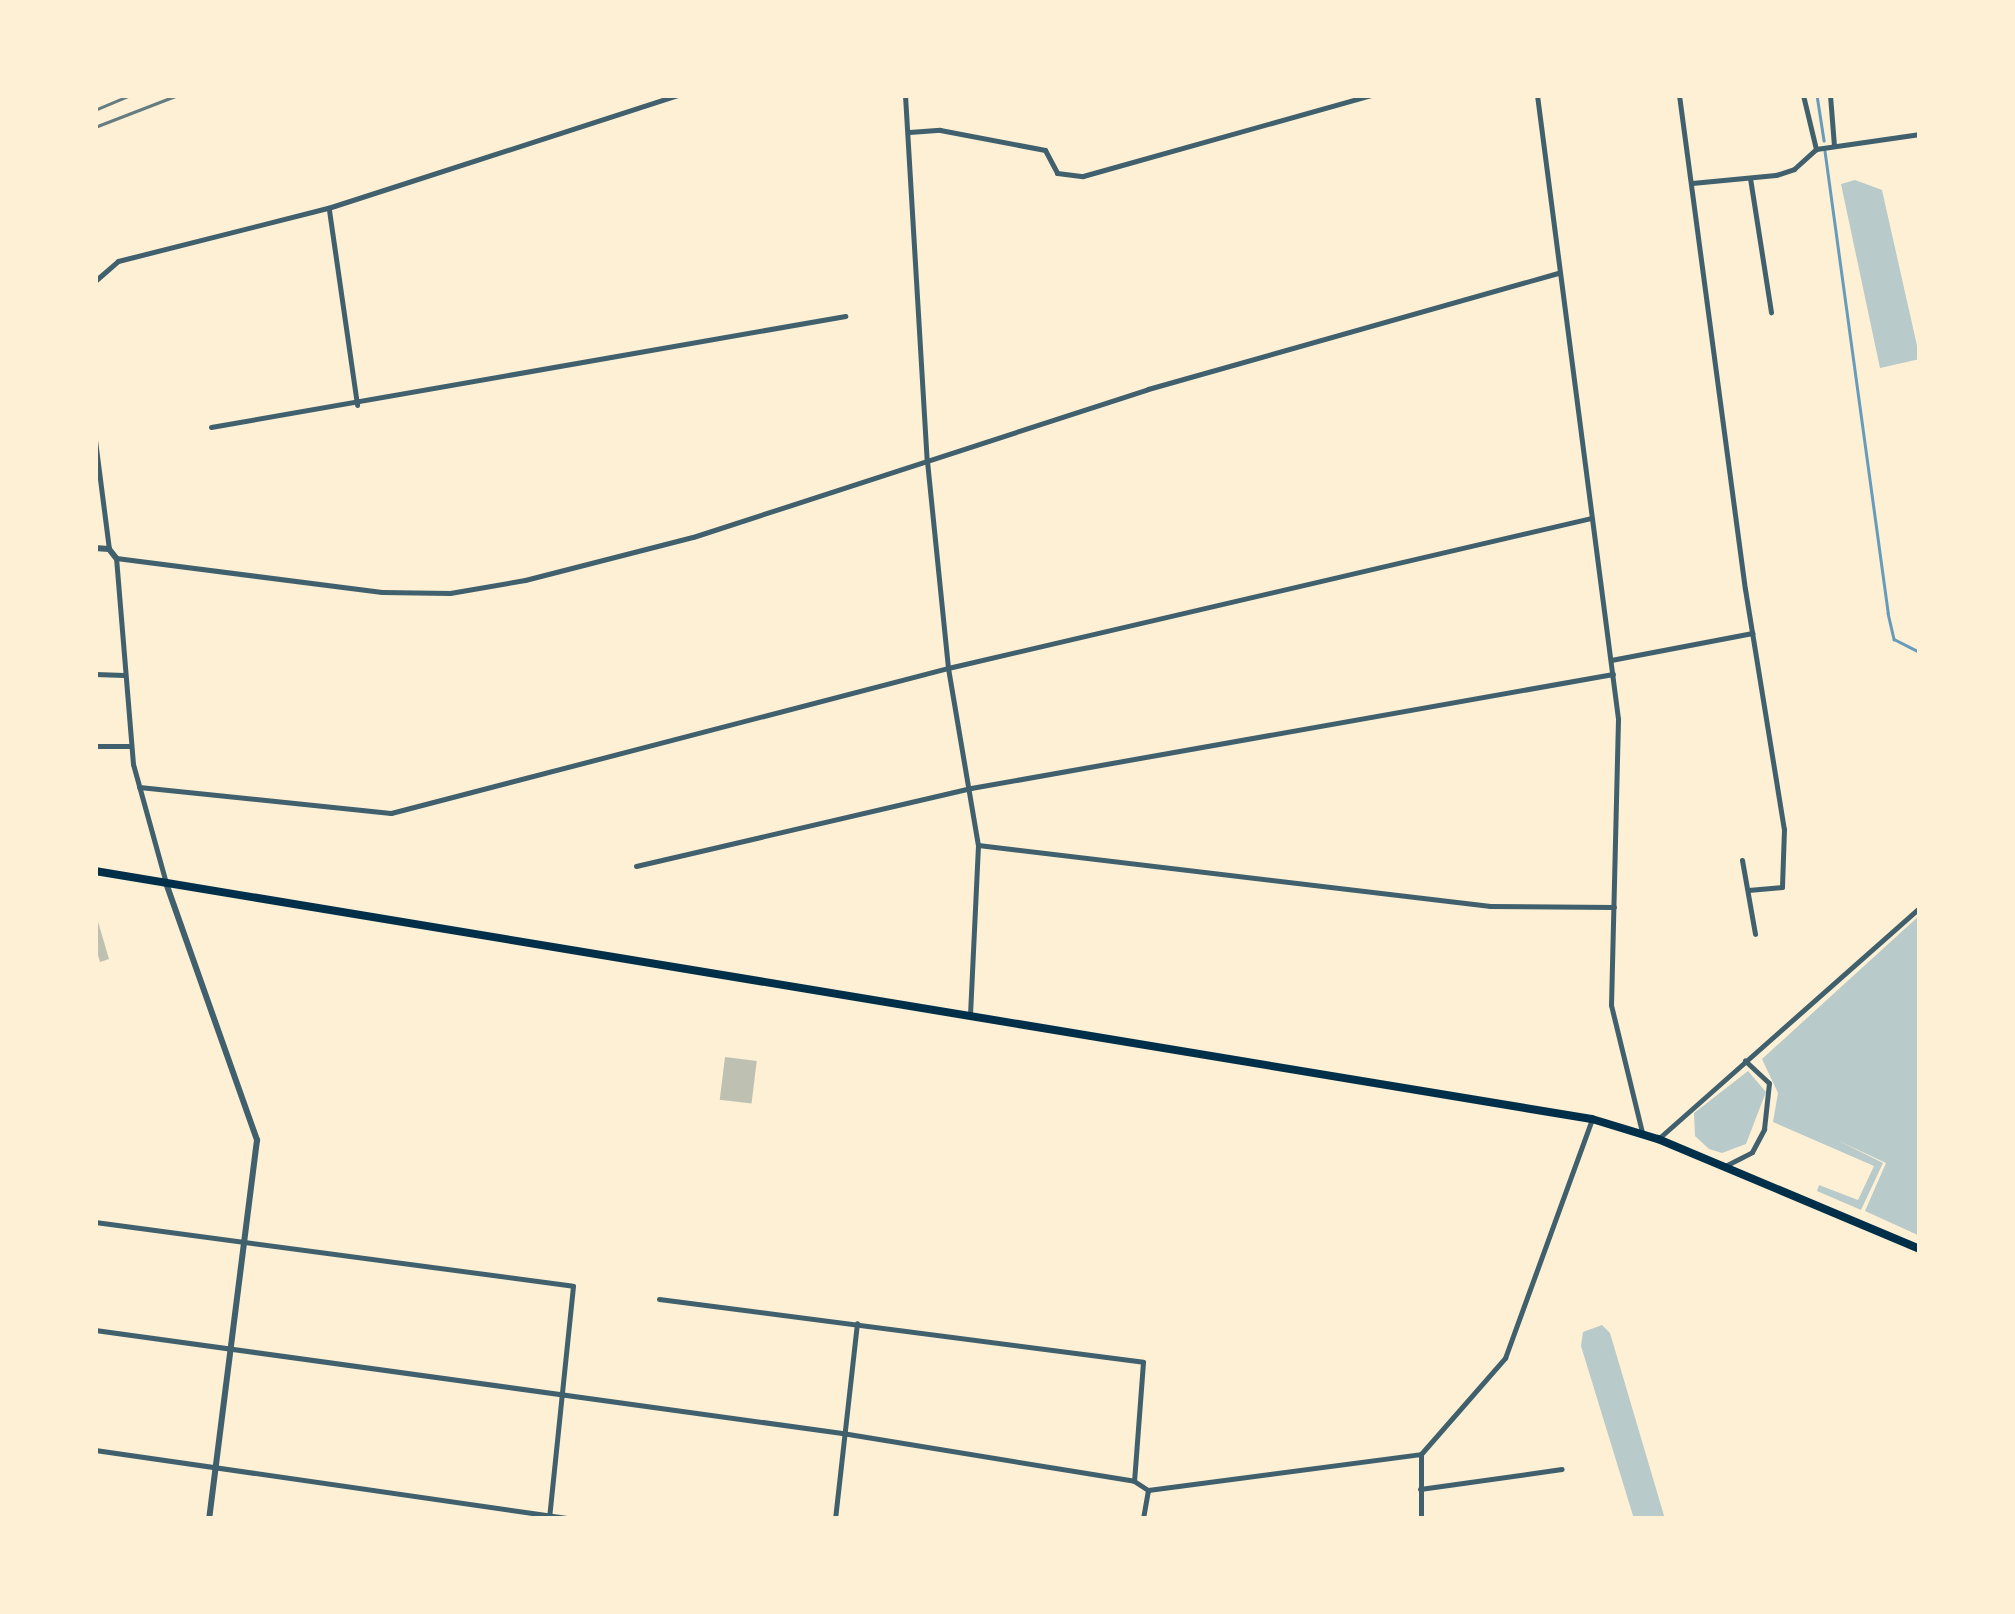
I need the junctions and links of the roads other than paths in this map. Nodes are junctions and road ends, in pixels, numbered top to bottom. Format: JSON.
{"nodes":[{"id":1,"x":678,"y":95,"type":"edge"},
{"id":2,"x":905,"y":95,"type":"edge"},
{"id":3,"x":1371,"y":95,"type":"edge"},
{"id":4,"x":1537,"y":95,"type":"edge"},
{"id":5,"x":1679,"y":95,"type":"edge"},
{"id":6,"x":1803,"y":95,"type":"edge"},
{"id":7,"x":1830,"y":95,"type":"edge"},
{"id":8,"x":909,"y":132,"type":"junction"},
{"id":9,"x":1920,"y":134,"type":"edge"},
{"id":10,"x":1834,"y":146,"type":"junction"},
{"id":11,"x":1816,"y":149,"type":"junction"},
{"id":12,"x":1750,"y":178,"type":"junction"},
{"id":13,"x":1692,"y":183,"type":"junction"},
{"id":14,"x":328,"y":208,"type":"junction"},
{"id":15,"x":1558,"y":274,"type":"junction"},
{"id":16,"x":97,"y":277,"type":"edge"},
{"id":17,"x":1770,"y":312,"type":"dead end"},
{"id":18,"x":845,"y":316,"type":"dead end"},
{"id":19,"x":356,"y":405,"type":"junction"},
{"id":20,"x":211,"y":427,"type":"dead end"},
{"id":21,"x":95,"y":440,"type":"edge"},
{"id":22,"x":927,"y":461,"type":"junction"},
{"id":23,"x":1592,"y":518,"type":"junction"},
{"id":24,"x":95,"y":548,"type":"edge"},
{"id":25,"x":109,"y":549,"type":"junction"},
{"id":26,"x":116,"y":558,"type":"junction"},
{"id":27,"x":1752,"y":634,"type":"junction"},
{"id":28,"x":1610,"y":660,"type":"junction"},
{"id":29,"x":948,"y":668,"type":"junction"},
{"id":30,"x":95,"y":674,"type":"edge"},
{"id":31,"x":1612,"y":674,"type":"junction"},
{"id":32,"x":124,"y":675,"type":"junction"},
{"id":33,"x":95,"y":746,"type":"edge"},
{"id":34,"x":132,"y":746,"type":"junction"},
{"id":35,"x":140,"y":787,"type":"junction"},
{"id":36,"x":972,"y":788,"type":"junction"},
{"id":37,"x":978,"y":845,"type":"junction"},
{"id":38,"x":1742,"y":860,"type":"dead end"},
{"id":39,"x":636,"y":866,"type":"dead end"},
{"id":40,"x":95,"y":871,"type":"edge"},
{"id":41,"x":166,"y":883,"type":"junction"},
{"id":42,"x":1748,"y":890,"type":"junction"},
{"id":43,"x":1614,"y":906,"type":"junction"},
{"id":44,"x":1920,"y":907,"type":"edge"},
{"id":45,"x":1754,"y":934,"type":"dead end"},
{"id":46,"x":970,"y":1015,"type":"junction"},
{"id":47,"x":1745,"y":1061,"type":"junction"},
{"id":48,"x":1592,"y":1119,"type":"junction"},
{"id":49,"x":1643,"y":1135,"type":"junction"},
{"id":50,"x":1658,"y":1139,"type":"junction"},
{"id":51,"x":1725,"y":1166,"type":"junction"},
{"id":52,"x":95,"y":1222,"type":"edge"},
{"id":53,"x":249,"y":1238,"type":"junction"},
{"id":54,"x":1920,"y":1248,"type":"edge"},
{"id":55,"x":659,"y":1299,"type":"dead end"},
{"id":56,"x":857,"y":1323,"type":"junction"},
{"id":57,"x":95,"y":1330,"type":"edge"},
{"id":58,"x":231,"y":1347,"type":"junction"},
{"id":59,"x":564,"y":1396,"type":"junction"},
{"id":60,"x":842,"y":1433,"type":"junction"},
{"id":61,"x":95,"y":1450,"type":"edge"},
{"id":62,"x":1421,"y":1454,"type":"junction"},
{"id":63,"x":218,"y":1464,"type":"junction"},
{"id":64,"x":1562,"y":1470,"type":"dead end"},
{"id":65,"x":1134,"y":1481,"type":"junction"},
{"id":66,"x":1420,"y":1489,"type":"junction"},
{"id":67,"x":1148,"y":1490,"type":"junction"},
{"id":68,"x":549,"y":1518,"type":"edge"},
{"id":69,"x":209,"y":1519,"type":"edge"},
{"id":70,"x":572,"y":1519,"type":"edge"},
{"id":71,"x":834,"y":1519,"type":"edge"},
{"id":72,"x":1143,"y":1519,"type":"edge"},
{"id":73,"x":1420,"y":1519,"type":"edge"}],
"edges":[{"from":1,"to":14,"type":"street"},
{"from":2,"to":8,"type":"street"},
{"from":3,"to":8,"type":"street"},
{"from":4,"to":15,"type":"street"},
{"from":5,"to":13,"type":"street"},
{"from":6,"to":11,"type":"street"},
{"from":7,"to":10,"type":"street"},
{"from":8,"to":22,"type":"street"},
{"from":9,"to":10,"type":"street"},
{"from":10,"to":11,"type":"street"},
{"from":11,"to":12,"type":"street"},
{"from":12,"to":13,"type":"street"},
{"from":12,"to":17,"type":"street"},
{"from":13,"to":27,"type":"street"},
{"from":14,"to":16,"type":"street"},
{"from":14,"to":19,"type":"street"},
{"from":15,"to":22,"type":"street"},
{"from":15,"to":23,"type":"street"},
{"from":18,"to":19,"type":"street"},
{"from":19,"to":20,"type":"street"},
{"from":21,"to":25,"type":"street"},
{"from":22,"to":26,"type":"street"},
{"from":22,"to":29,"type":"street"},
{"from":23,"to":28,"type":"street"},
{"from":23,"to":29,"type":"street"},
{"from":24,"to":25,"type":"street"},
{"from":25,"to":26,"type":"street"},
{"from":26,"to":32,"type":"street"},
{"from":27,"to":28,"type":"street"},
{"from":27,"to":42,"type":"street"},
{"from":28,"to":31,"type":"street"},
{"from":29,"to":35,"type":"street"},
{"from":29,"to":36,"type":"street"},
{"from":30,"to":32,"type":"street"},
{"from":31,"to":36,"type":"street"},
{"from":31,"to":43,"type":"street"},
{"from":32,"to":34,"type":"street"},
{"from":33,"to":34,"type":"street"},
{"from":34,"to":35,"type":"street"},
{"from":35,"to":41,"type":"street"},
{"from":36,"to":37,"type":"street"},
{"from":36,"to":39,"type":"street"},
{"from":37,"to":43,"type":"street"},
{"from":37,"to":46,"type":"street"},
{"from":38,"to":42,"type":"street"},
{"from":40,"to":41,"type":"main road"},
{"from":41,"to":46,"type":"main road"},
{"from":41,"to":53,"type":"street"},
{"from":42,"to":45,"type":"street"},
{"from":43,"to":49,"type":"street"},
{"from":44,"to":47,"type":"street"},
{"from":46,"to":48,"type":"main road"},
{"from":47,"to":50,"type":"street"},
{"from":47,"to":51,"type":"street"},
{"from":48,"to":49,"type":"main road"},
{"from":48,"to":62,"type":"street"},
{"from":49,"to":50,"type":"main road"},
{"from":50,"to":51,"type":"main road"},
{"from":51,"to":54,"type":"main road"},
{"from":52,"to":53,"type":"street"},
{"from":53,"to":58,"type":"street"},
{"from":53,"to":59,"type":"street"},
{"from":55,"to":56,"type":"street"},
{"from":56,"to":60,"type":"street"},
{"from":56,"to":65,"type":"street"},
{"from":57,"to":58,"type":"street"},
{"from":58,"to":59,"type":"street"},
{"from":58,"to":63,"type":"street"},
{"from":59,"to":60,"type":"street"},
{"from":59,"to":68,"type":"street"},
{"from":60,"to":65,"type":"street"},
{"from":60,"to":71,"type":"street"},
{"from":61,"to":63,"type":"street"},
{"from":62,"to":66,"type":"street"},
{"from":62,"to":67,"type":"street"},
{"from":63,"to":68,"type":"street"},
{"from":63,"to":69,"type":"street"},
{"from":64,"to":66,"type":"street"},
{"from":65,"to":67,"type":"street"},
{"from":66,"to":73,"type":"street"},
{"from":67,"to":72,"type":"street"},
{"from":68,"to":70,"type":"street"}]}
